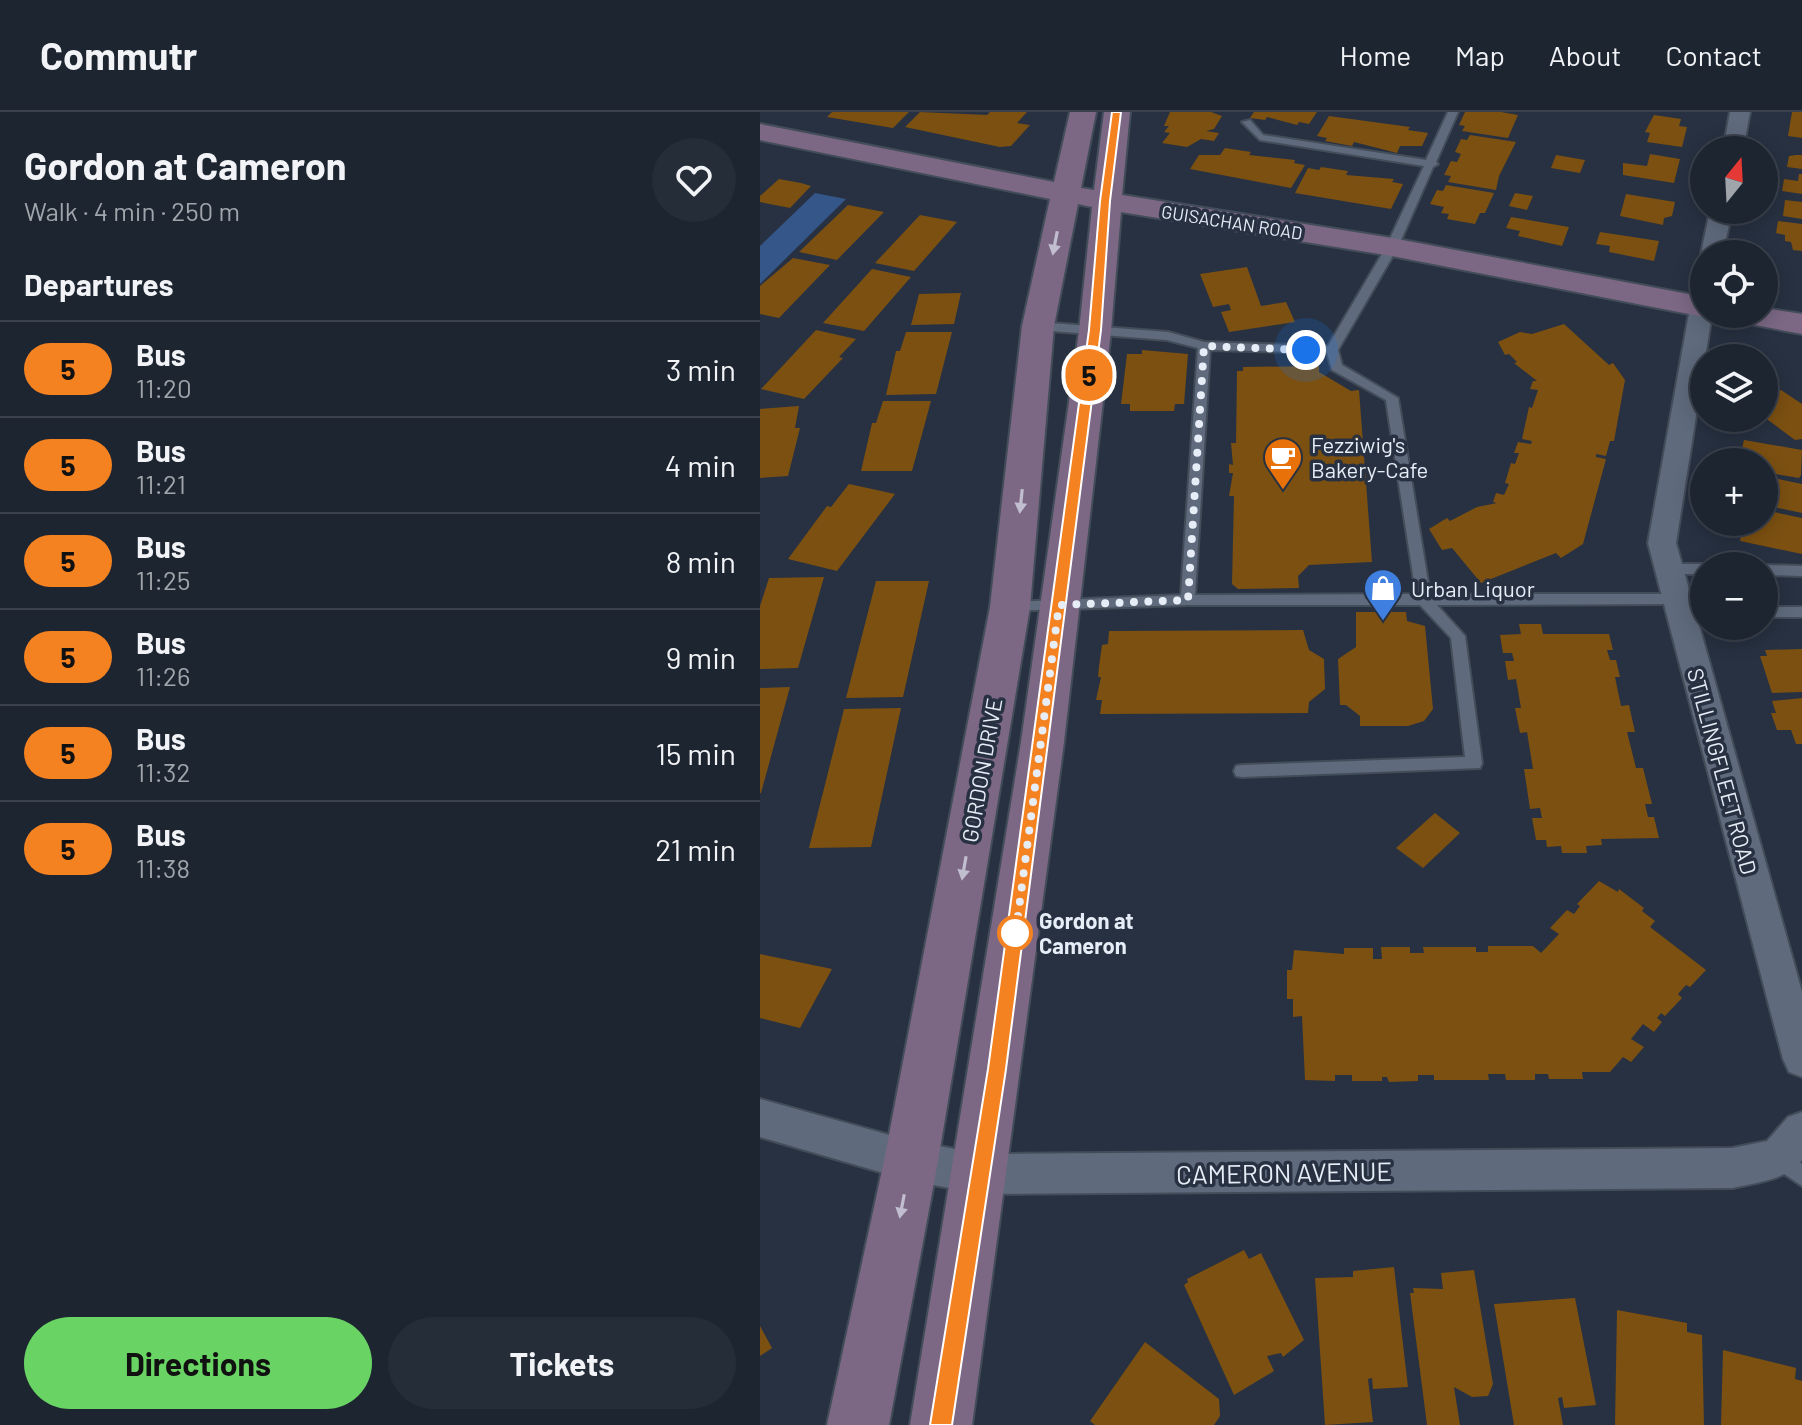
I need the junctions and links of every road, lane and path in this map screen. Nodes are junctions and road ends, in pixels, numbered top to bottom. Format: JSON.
{"nodes":[{"id":1,"x":1083,"y":112,"type":"edge"},
{"id":2,"x":1117,"y":112,"type":"edge"},
{"id":3,"x":1453,"y":112,"type":"edge"},
{"id":4,"x":1740,"y":112,"type":"edge"},
{"id":5,"x":1247,"y":122,"type":"dead end"},
{"id":6,"x":760,"y":132,"type":"edge"},
{"id":7,"x":1736,"y":136,"type":"edge"},
{"id":8,"x":1433,"y":164,"type":"junction"},
{"id":9,"x":1085,"y":197,"type":"junction"},
{"id":10,"x":1277,"y":230,"type":"junction"},
{"id":11,"x":1125,"y":245,"type":"junction"},
{"id":12,"x":1392,"y":247,"type":"junction"},
{"id":13,"x":1690,"y":299,"type":"edge"},
{"id":14,"x":1778,"y":320,"type":"edge"},
{"id":15,"x":1802,"y":324,"type":"edge"},
{"id":16,"x":1038,"y":326,"type":"junction"},
{"id":17,"x":1698,"y":328,"type":"edge"},
{"id":18,"x":1095,"y":330,"type":"junction"},
{"id":19,"x":1204,"y":346,"type":"junction"},
{"id":20,"x":1332,"y":350,"type":"junction"},
{"id":21,"x":1669,"y":569,"type":"junction"},
{"id":22,"x":1690,"y":569,"type":"edge"},
{"id":23,"x":1778,"y":570,"type":"edge"},
{"id":24,"x":1802,"y":571,"type":"edge"},
{"id":25,"x":1188,"y":600,"type":"junction"},
{"id":26,"x":1424,"y":600,"type":"junction"},
{"id":27,"x":1059,"y":605,"type":"junction"},
{"id":28,"x":1010,"y":607,"type":"junction"},
{"id":29,"x":1687,"y":609,"type":"edge"},
{"id":30,"x":1778,"y":612,"type":"edge"},
{"id":31,"x":1802,"y":612,"type":"edge"},
{"id":32,"x":1242,"y":771,"type":"dead end"},
{"id":33,"x":1802,"y":1059,"type":"edge"},
{"id":34,"x":760,"y":1118,"type":"edge"},
{"id":35,"x":1794,"y":1155,"type":"edge"},
{"id":36,"x":911,"y":1161,"type":"junction"},
{"id":37,"x":983,"y":1174,"type":"junction"},
{"id":38,"x":858,"y":1425,"type":"edge"},
{"id":39,"x":941,"y":1425,"type":"edge"}],
"edges":[{"from":1,"to":9,"type":"main road","name":"GORDON DRIVE"},
{"from":2,"to":9,"type":"main road","name":"GORDON DRIVE"},
{"from":3,"to":8,"type":"lane"},
{"from":4,"to":7,"type":"street"},
{"from":5,"to":8,"type":"lane"},
{"from":6,"to":9,"type":"main road","name":"GUISACHAN ROAD"},
{"from":8,"to":12,"type":"lane"},
{"from":9,"to":10,"type":"main road","name":"GUISACHAN ROAD"},
{"from":9,"to":11,"type":"main road","name":"GORDON DRIVE"},
{"from":9,"to":16,"type":"main road","name":"GORDON DRIVE","one_way":true},
{"from":10,"to":11,"type":"main road"},
{"from":10,"to":12,"type":"main road","name":"GUISACHAN ROAD"},
{"from":11,"to":18,"type":"main road","name":"GORDON DRIVE"},
{"from":12,"to":13,"type":"main road","name":"GUISACHAN ROAD"},
{"from":12,"to":20,"type":"lane"},
{"from":14,"to":15,"type":"main road"},
{"from":16,"to":18,"type":"lane"},
{"from":16,"to":28,"type":"main road","name":"GORDON DRIVE","one_way":true},
{"from":17,"to":21,"type":"street","name":"STILLINGFLEET ROAD"},
{"from":18,"to":19,"type":"lane"},
{"from":18,"to":27,"type":"main road","name":"GORDON DRIVE"},
{"from":19,"to":20,"type":"lane"},
{"from":19,"to":25,"type":"lane"},
{"from":20,"to":26,"type":"lane"},
{"from":21,"to":22,"type":"lane"},
{"from":21,"to":29,"type":"street","name":"STILLINGFLEET ROAD"},
{"from":23,"to":24,"type":"lane"},
{"from":25,"to":26,"type":"lane"},
{"from":25,"to":27,"type":"lane"},
{"from":26,"to":29,"type":"lane"},
{"from":26,"to":32,"type":"lane"},
{"from":27,"to":28,"type":"lane"},
{"from":27,"to":37,"type":"main road","name":"GORDON DRIVE"},
{"from":28,"to":36,"type":"main road","name":"GORDON DRIVE","one_way":true},
{"from":29,"to":33,"type":"street","name":"STILLINGFLEET ROAD"},
{"from":30,"to":31,"type":"lane"},
{"from":34,"to":36,"type":"street","name":"CAMERON AVENUE"},
{"from":35,"to":37,"type":"street","name":"CAMERON AVENUE"},
{"from":36,"to":37,"type":"street","name":"CAMERON AVENUE"},
{"from":36,"to":38,"type":"main road","name":"GORDON DRIVE","one_way":true},
{"from":37,"to":39,"type":"main road","name":"GORDON DRIVE"}]}
